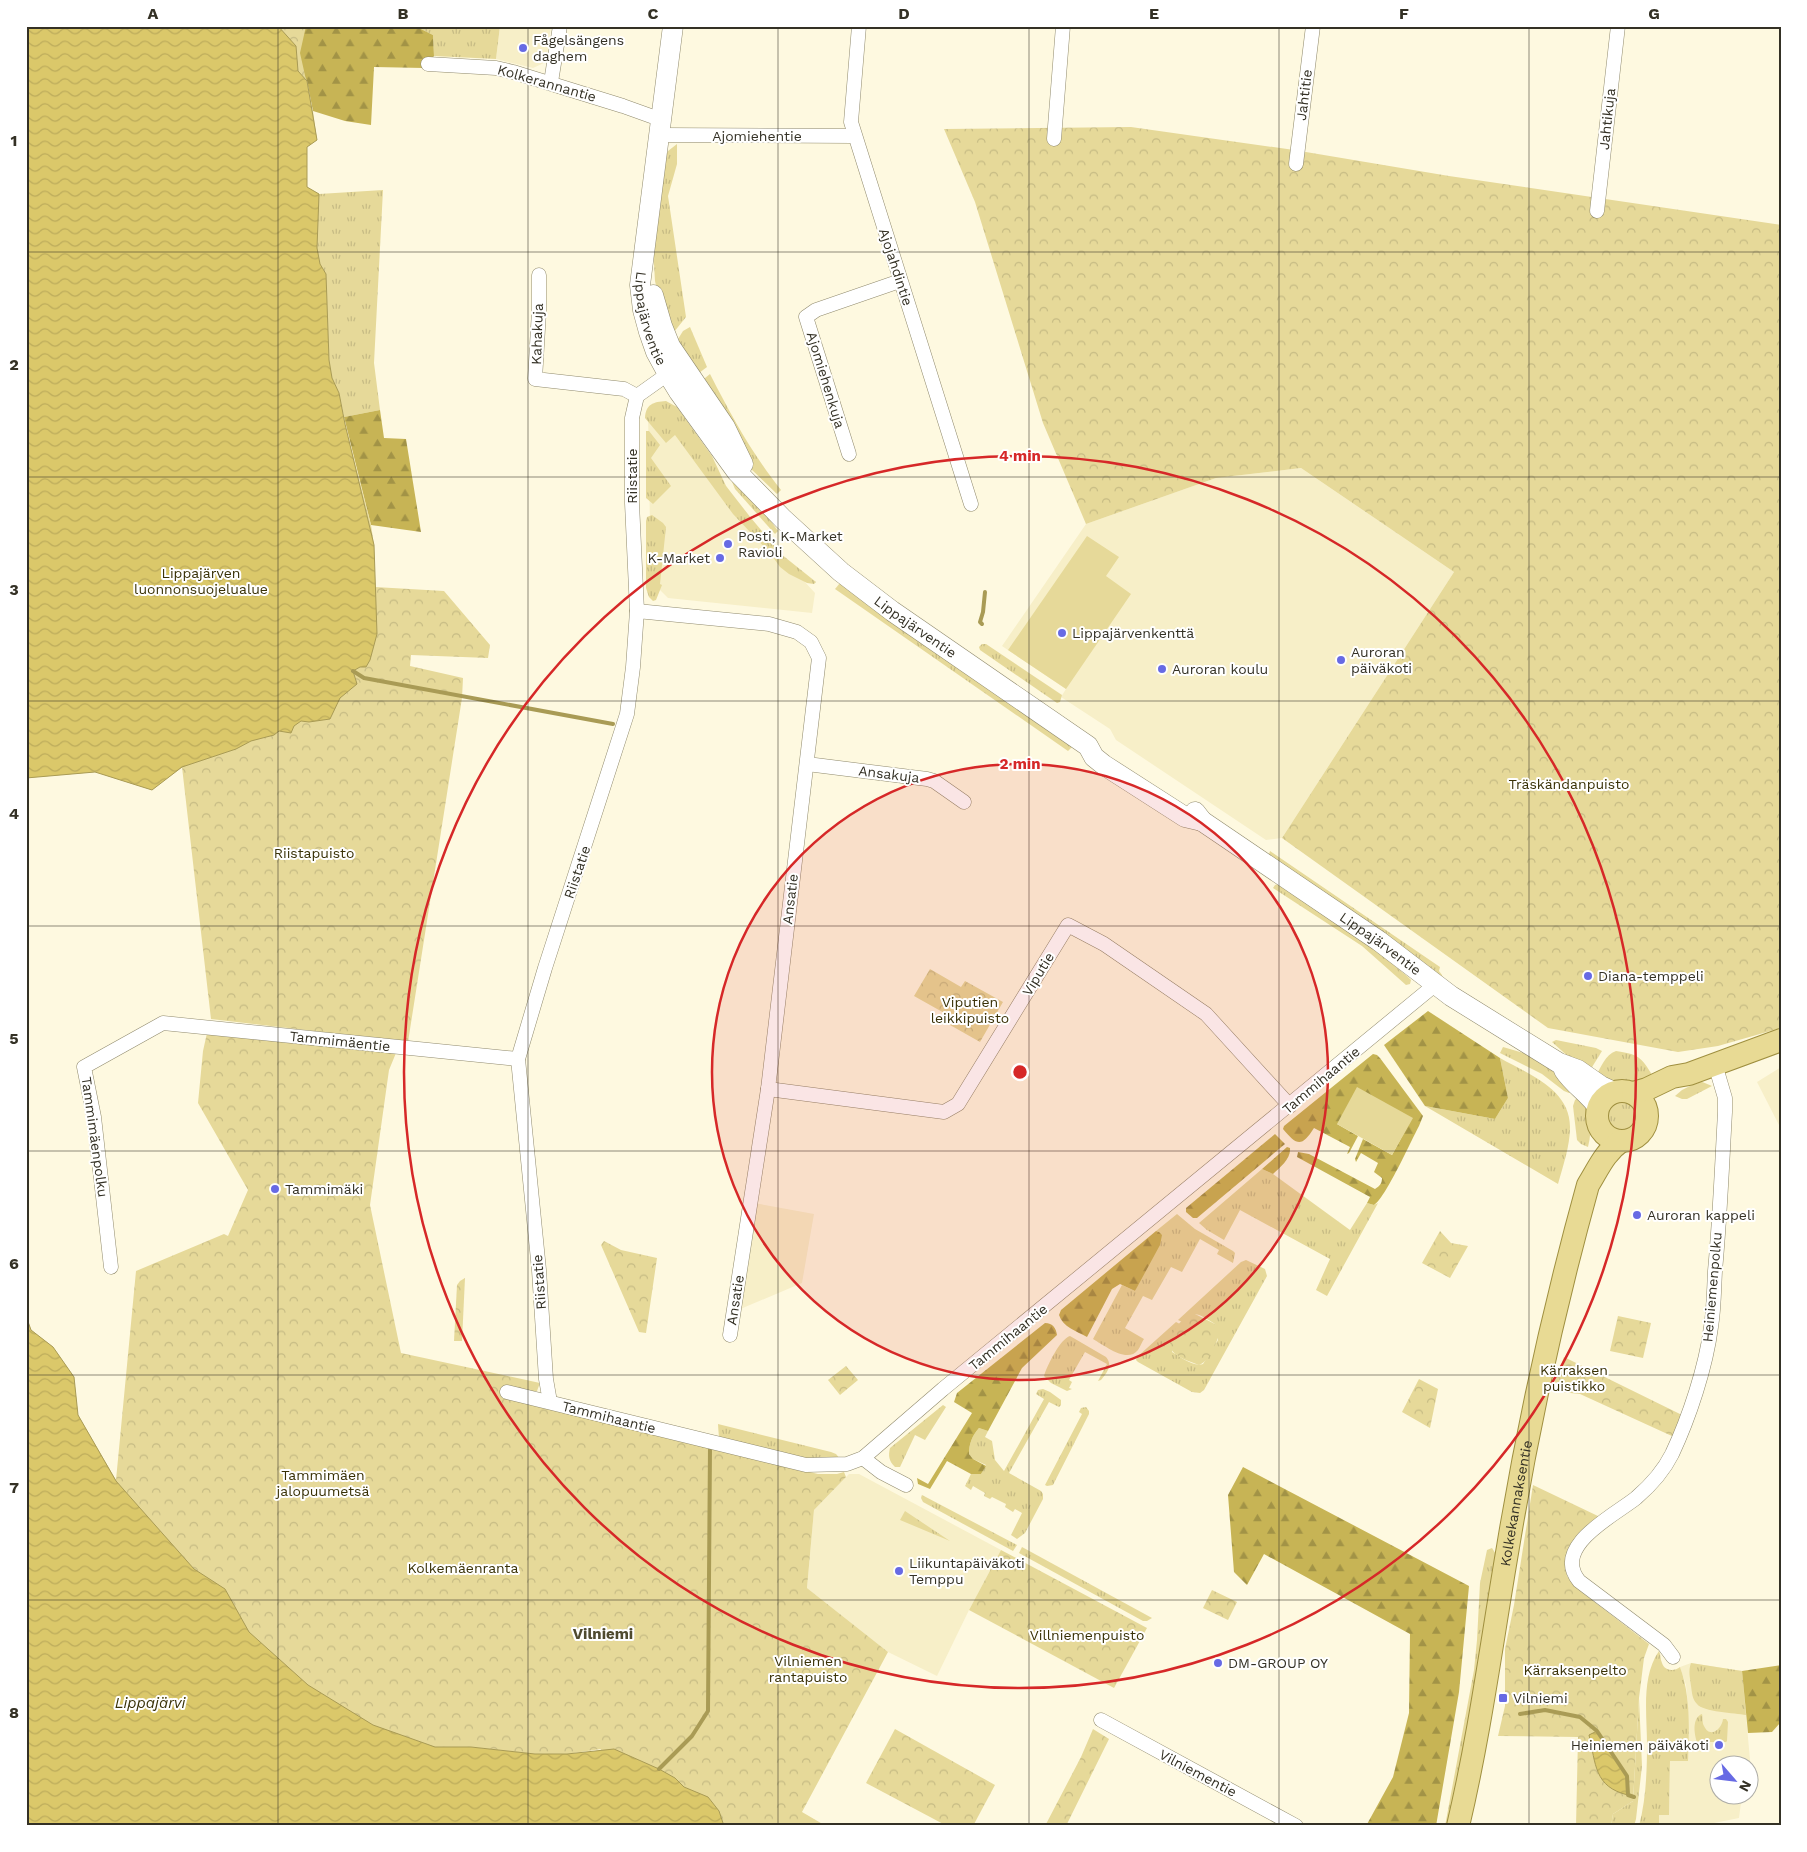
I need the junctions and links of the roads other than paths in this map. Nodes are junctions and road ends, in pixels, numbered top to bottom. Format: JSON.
{"nodes":[{"id":1,"x":560,"y":26,"type":"edge"},
{"id":2,"x":673,"y":26,"type":"edge"},
{"id":3,"x":859,"y":26,"type":"edge"},
{"id":4,"x":1062,"y":26,"type":"edge"},
{"id":5,"x":1313,"y":26,"type":"edge"},
{"id":6,"x":1618,"y":26,"type":"edge"},
{"id":7,"x":428,"y":64,"type":"dead end"},
{"id":8,"x":551,"y":82,"type":"junction"},
{"id":9,"x":661,"y":128,"type":"junction"},
{"id":10,"x":854,"y":136,"type":"junction"},
{"id":11,"x":1054,"y":139,"type":"dead end"},
{"id":12,"x":1296,"y":164,"type":"dead end"},
{"id":13,"x":1597,"y":211,"type":"dead end"},
{"id":14,"x":539,"y":275,"type":"dead end"},
{"id":15,"x":900,"y":281,"type":"junction"},
{"id":16,"x":675,"y":369,"type":"junction"},
{"id":17,"x":637,"y":396,"type":"junction"},
{"id":18,"x":849,"y":454,"type":"dead end"},
{"id":19,"x":971,"y":504,"type":"dead end"},
{"id":20,"x":637,"y":610,"type":"junction"},
{"id":21,"x":807,"y":764,"type":"junction"},
{"id":22,"x":964,"y":802,"type":"dead end"},
{"id":23,"x":1436,"y":984,"type":"junction"},
{"id":24,"x":163,"y":1023,"type":"joint"},
{"id":25,"x":1781,"y":1040,"type":"edge"},
{"id":26,"x":518,"y":1059,"type":"junction"},
{"id":27,"x":1715,"y":1064,"type":"junction"},
{"id":28,"x":1689,"y":1074,"type":"junction"},
{"id":29,"x":768,"y":1090,"type":"junction"},
{"id":30,"x":1611,"y":1105,"type":"junction"},
{"id":31,"x":1290,"y":1106,"type":"junction"},
{"id":32,"x":1647,"y":1117,"type":"junction"},
{"id":33,"x":1621,"y":1141,"type":"junction"},
{"id":34,"x":1588,"y":1185,"type":"junction"},
{"id":35,"x":110,"y":1267,"type":"dead end"},
{"id":36,"x":730,"y":1335,"type":"dead end"},
{"id":37,"x":507,"y":1392,"type":"dead end"},
{"id":38,"x":550,"y":1402,"type":"junction"},
{"id":39,"x":863,"y":1458,"type":"junction"},
{"id":40,"x":906,"y":1485,"type":"dead end"},
{"id":41,"x":1673,"y":1657,"type":"dead end"},
{"id":42,"x":1101,"y":1720,"type":"dead end"},
{"id":43,"x":1296,"y":1826,"type":"edge"},
{"id":44,"x":1458,"y":1826,"type":"edge"}],
"edges":[{"from":1,"to":8,"type":"street"},
{"from":2,"to":9,"type":"main road","name":"Lippajärventie"},
{"from":3,"to":10,"type":"street","name":"Ajojahdintie"},
{"from":4,"to":11,"type":"street"},
{"from":5,"to":12,"type":"street","name":"Jahtitie"},
{"from":6,"to":13,"type":"street","name":"Jahtikuja"},
{"from":7,"to":8,"type":"street","name":"Kolkerannantie"},
{"from":8,"to":9,"type":"street","name":"Kolkerannantie"},
{"from":9,"to":10,"type":"street","name":"Ajomiehentie"},
{"from":9,"to":16,"type":"main road","name":"Lippajärventie"},
{"from":10,"to":15,"type":"street","name":"Ajojahdintie"},
{"from":14,"to":17,"type":"street","name":"Kahakuja"},
{"from":15,"to":18,"type":"street","name":"Ajomiehenkuja"},
{"from":15,"to":19,"type":"street","name":"Ajojahdintie"},
{"from":16,"to":17,"type":"street"},
{"from":16,"to":23,"type":"main road","name":"Lippajärventie"},
{"from":17,"to":20,"type":"street","name":"Riistatie"},
{"from":20,"to":21,"type":"street","name":"Ansatie"},
{"from":20,"to":26,"type":"street","name":"Riistatie"},
{"from":21,"to":22,"type":"street","name":"Ansakuja"},
{"from":21,"to":29,"type":"street","name":"Ansatie"},
{"from":23,"to":30,"type":"main road","name":"Lippajärventie"},
{"from":23,"to":31,"type":"street","name":"Tammihaantie"},
{"from":24,"to":26,"type":"street","name":"Tammimäentie"},
{"from":24,"to":35,"type":"street","name":"Tammimäenpolku"},
{"from":25,"to":27,"type":"main road"},
{"from":26,"to":38,"type":"street","name":"Riistatie"},
{"from":27,"to":28,"type":"main road"},
{"from":27,"to":41,"type":"street","name":"Heiniemenpolku"},
{"from":28,"to":30,"type":"main road"},
{"from":28,"to":32,"type":"main road"},
{"from":29,"to":31,"type":"street","name":"Viputie"},
{"from":29,"to":36,"type":"street","name":"Ansatie"},
{"from":30,"to":32,"type":"main road"},
{"from":30,"to":33,"type":"main road"},
{"from":30,"to":34,"type":"main road","name":"Kolkekannaksentie"},
{"from":31,"to":39,"type":"street","name":"Tammihaantie"},
{"from":32,"to":33,"type":"main road"},
{"from":33,"to":34,"type":"main road","name":"Kolkekannaksentie"},
{"from":34,"to":44,"type":"main road","name":"Kolkekannaksentie"},
{"from":37,"to":38,"type":"street","name":"Tammihaantie"},
{"from":38,"to":39,"type":"street","name":"Tammihaantie"},
{"from":39,"to":40,"type":"street"},
{"from":42,"to":43,"type":"street","name":"Vilniementie"}]}
